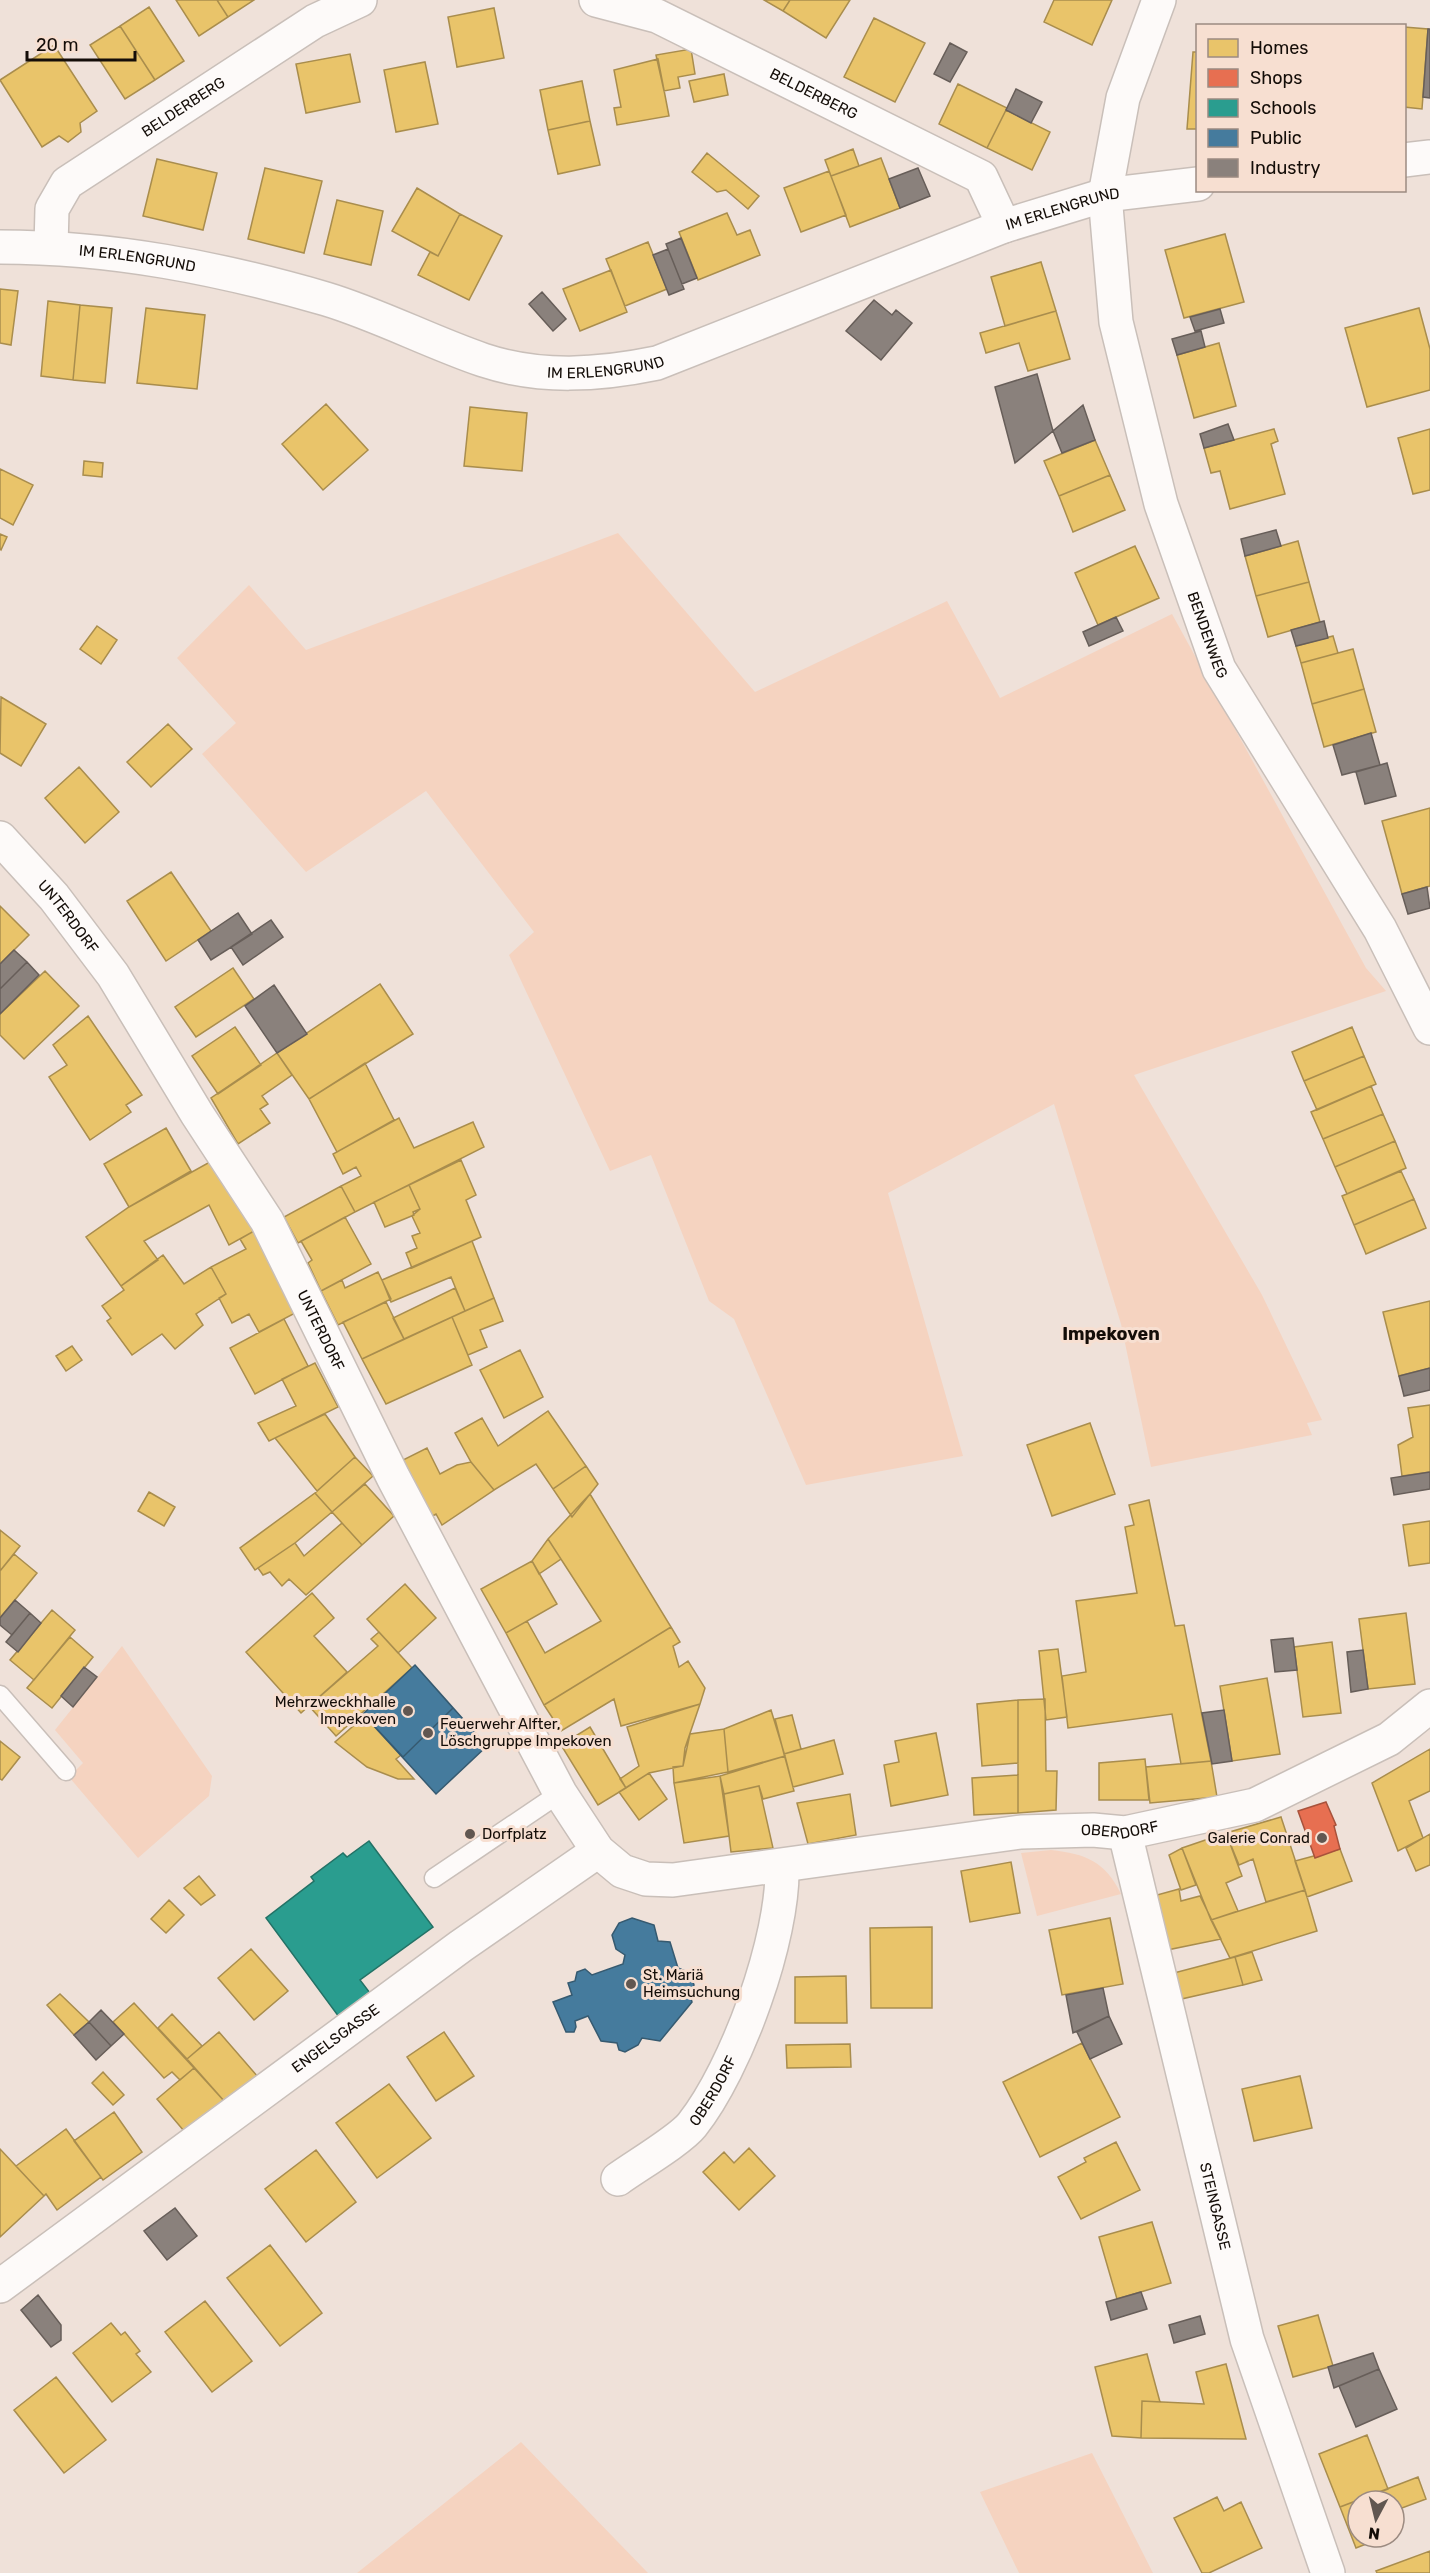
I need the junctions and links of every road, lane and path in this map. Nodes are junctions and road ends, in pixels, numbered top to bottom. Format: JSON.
{"nodes":[{"id":1,"x":360,"y":0,"type":"edge"},
{"id":2,"x":596,"y":0,"type":"edge"},
{"id":3,"x":1159,"y":0,"type":"edge"},
{"id":4,"x":1430,"y":158,"type":"edge"},
{"id":5,"x":1406,"y":160,"type":"edge"},
{"id":6,"x":1196,"y":184,"type":"edge"},
{"id":7,"x":1105,"y":195,"type":"junction"},
{"id":8,"x":1004,"y":226,"type":"junction"},
{"id":9,"x":0,"y":247,"type":"edge"},
{"id":10,"x":51,"y":247,"type":"junction"},
{"id":11,"x":0,"y":838,"type":"edge"},
{"id":12,"x":1430,"y":1028,"type":"edge"},
{"id":13,"x":0,"y":1695,"type":"edge"},
{"id":14,"x":1430,"y":1706,"type":"edge"},
{"id":15,"x":66,"y":1771,"type":"dead end"},
{"id":16,"x":560,"y":1793,"type":"junction"},
{"id":17,"x":1125,"y":1833,"type":"junction"},
{"id":18,"x":598,"y":1851,"type":"junction"},
{"id":19,"x":782,"y":1866,"type":"junction"},
{"id":20,"x":434,"y":1878,"type":"dead end"},
{"id":21,"x":618,"y":2179,"type":"dead end"},
{"id":22,"x":0,"y":2286,"type":"edge"},
{"id":23,"x":1328,"y":2573,"type":"edge"}],
"edges":[{"from":1,"to":10,"type":"street","name":"BELDERBERG"},
{"from":2,"to":8,"type":"street","name":"BELDERBERG"},
{"from":3,"to":7,"type":"street","name":"BENDENWEG"},
{"from":4,"to":5,"type":"street"},
{"from":6,"to":7,"type":"street","name":"IM ERLENGRUND"},
{"from":7,"to":8,"type":"street","name":"IM ERLENGRUND"},
{"from":7,"to":12,"type":"street","name":"BENDENWEG"},
{"from":8,"to":10,"type":"street","name":"IM ERLENGRUND"},
{"from":9,"to":10,"type":"street","name":"IM ERLENGRUND"},
{"from":11,"to":16,"type":"street","name":"UNTERDORF"},
{"from":13,"to":15,"type":"lane"},
{"from":14,"to":17,"type":"street","name":"OBERDORF"},
{"from":16,"to":18,"type":"street","name":"UNTERDORF"},
{"from":16,"to":20,"type":"lane"},
{"from":17,"to":19,"type":"street","name":"OBERDORF"},
{"from":17,"to":23,"type":"street","name":"STEINGASSE"},
{"from":18,"to":19,"type":"street","name":"OBERDORF"},
{"from":18,"to":22,"type":"street","name":"ENGELSGASSE"},
{"from":19,"to":21,"type":"street","name":"OBERDORF"}]}
